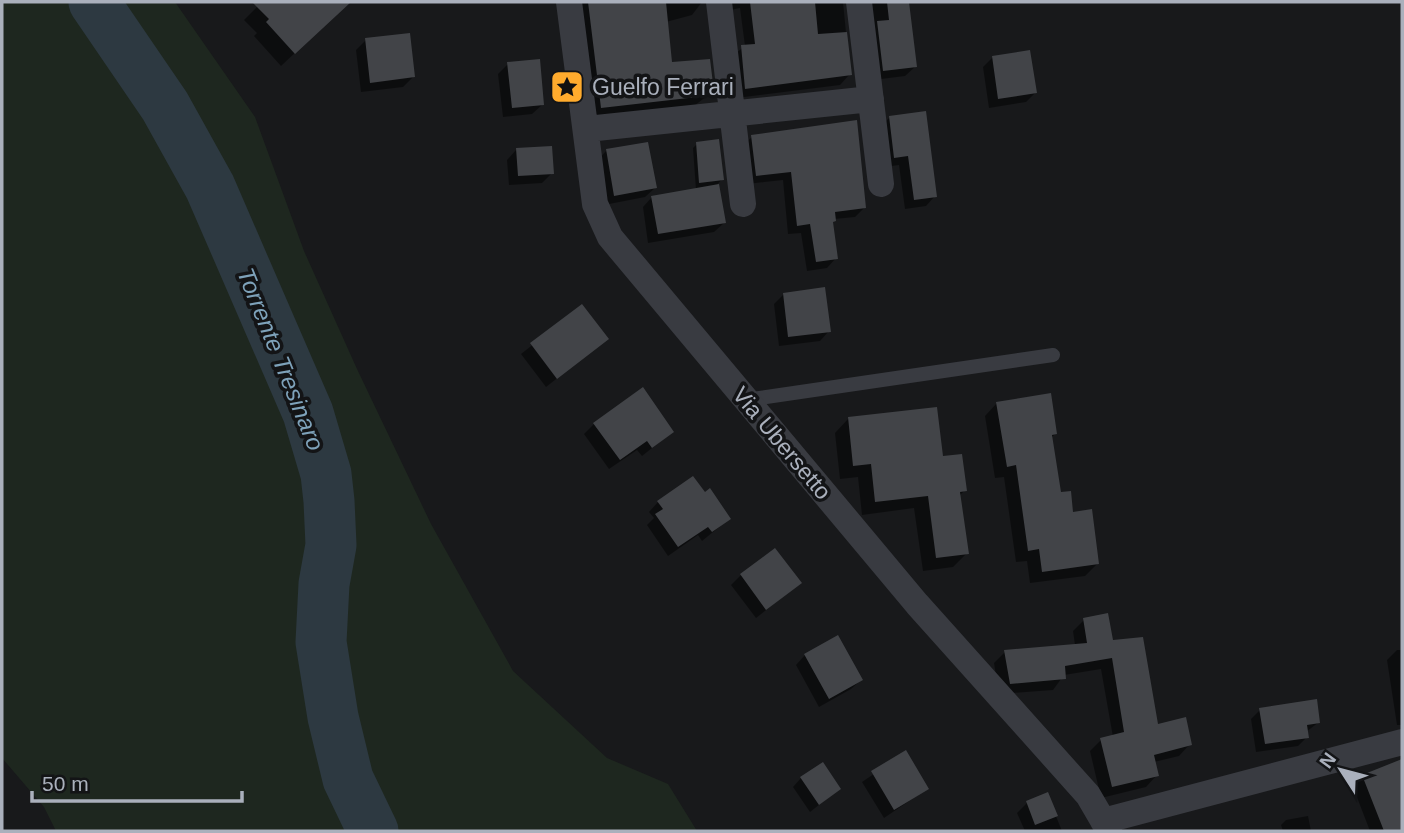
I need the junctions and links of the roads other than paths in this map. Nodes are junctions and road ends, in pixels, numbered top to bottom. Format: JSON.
{"nodes":[{"id":1,"x":569,"y":2,"type":"edge"},
{"id":2,"x":719,"y":2,"type":"edge"},
{"id":3,"x":859,"y":2,"type":"edge"},
{"id":4,"x":872,"y":99,"type":"junction"},
{"id":5,"x":732,"y":114,"type":"junction"},
{"id":6,"x":587,"y":129,"type":"junction"},
{"id":7,"x":881,"y":184,"type":"dead end"},
{"id":8,"x":743,"y":204,"type":"dead end"},
{"id":9,"x":1053,"y":355,"type":"dead end"},
{"id":10,"x":746,"y":400,"type":"junction"},
{"id":11,"x":1402,"y":742,"type":"edge"},
{"id":12,"x":1106,"y":826,"type":"edge"}],
"edges":[{"from":1,"to":6,"type":"street","name":"Via Ubersetto"},
{"from":2,"to":5,"type":"street"},
{"from":3,"to":4,"type":"street"},
{"from":4,"to":5,"type":"street"},
{"from":4,"to":7,"type":"street"},
{"from":5,"to":6,"type":"street"},
{"from":5,"to":8,"type":"street"},
{"from":6,"to":10,"type":"street","name":"Via Ubersetto"},
{"from":9,"to":10,"type":"lane"},
{"from":10,"to":12,"type":"street","name":"Via Ubersetto"},
{"from":11,"to":12,"type":"street"}]}
